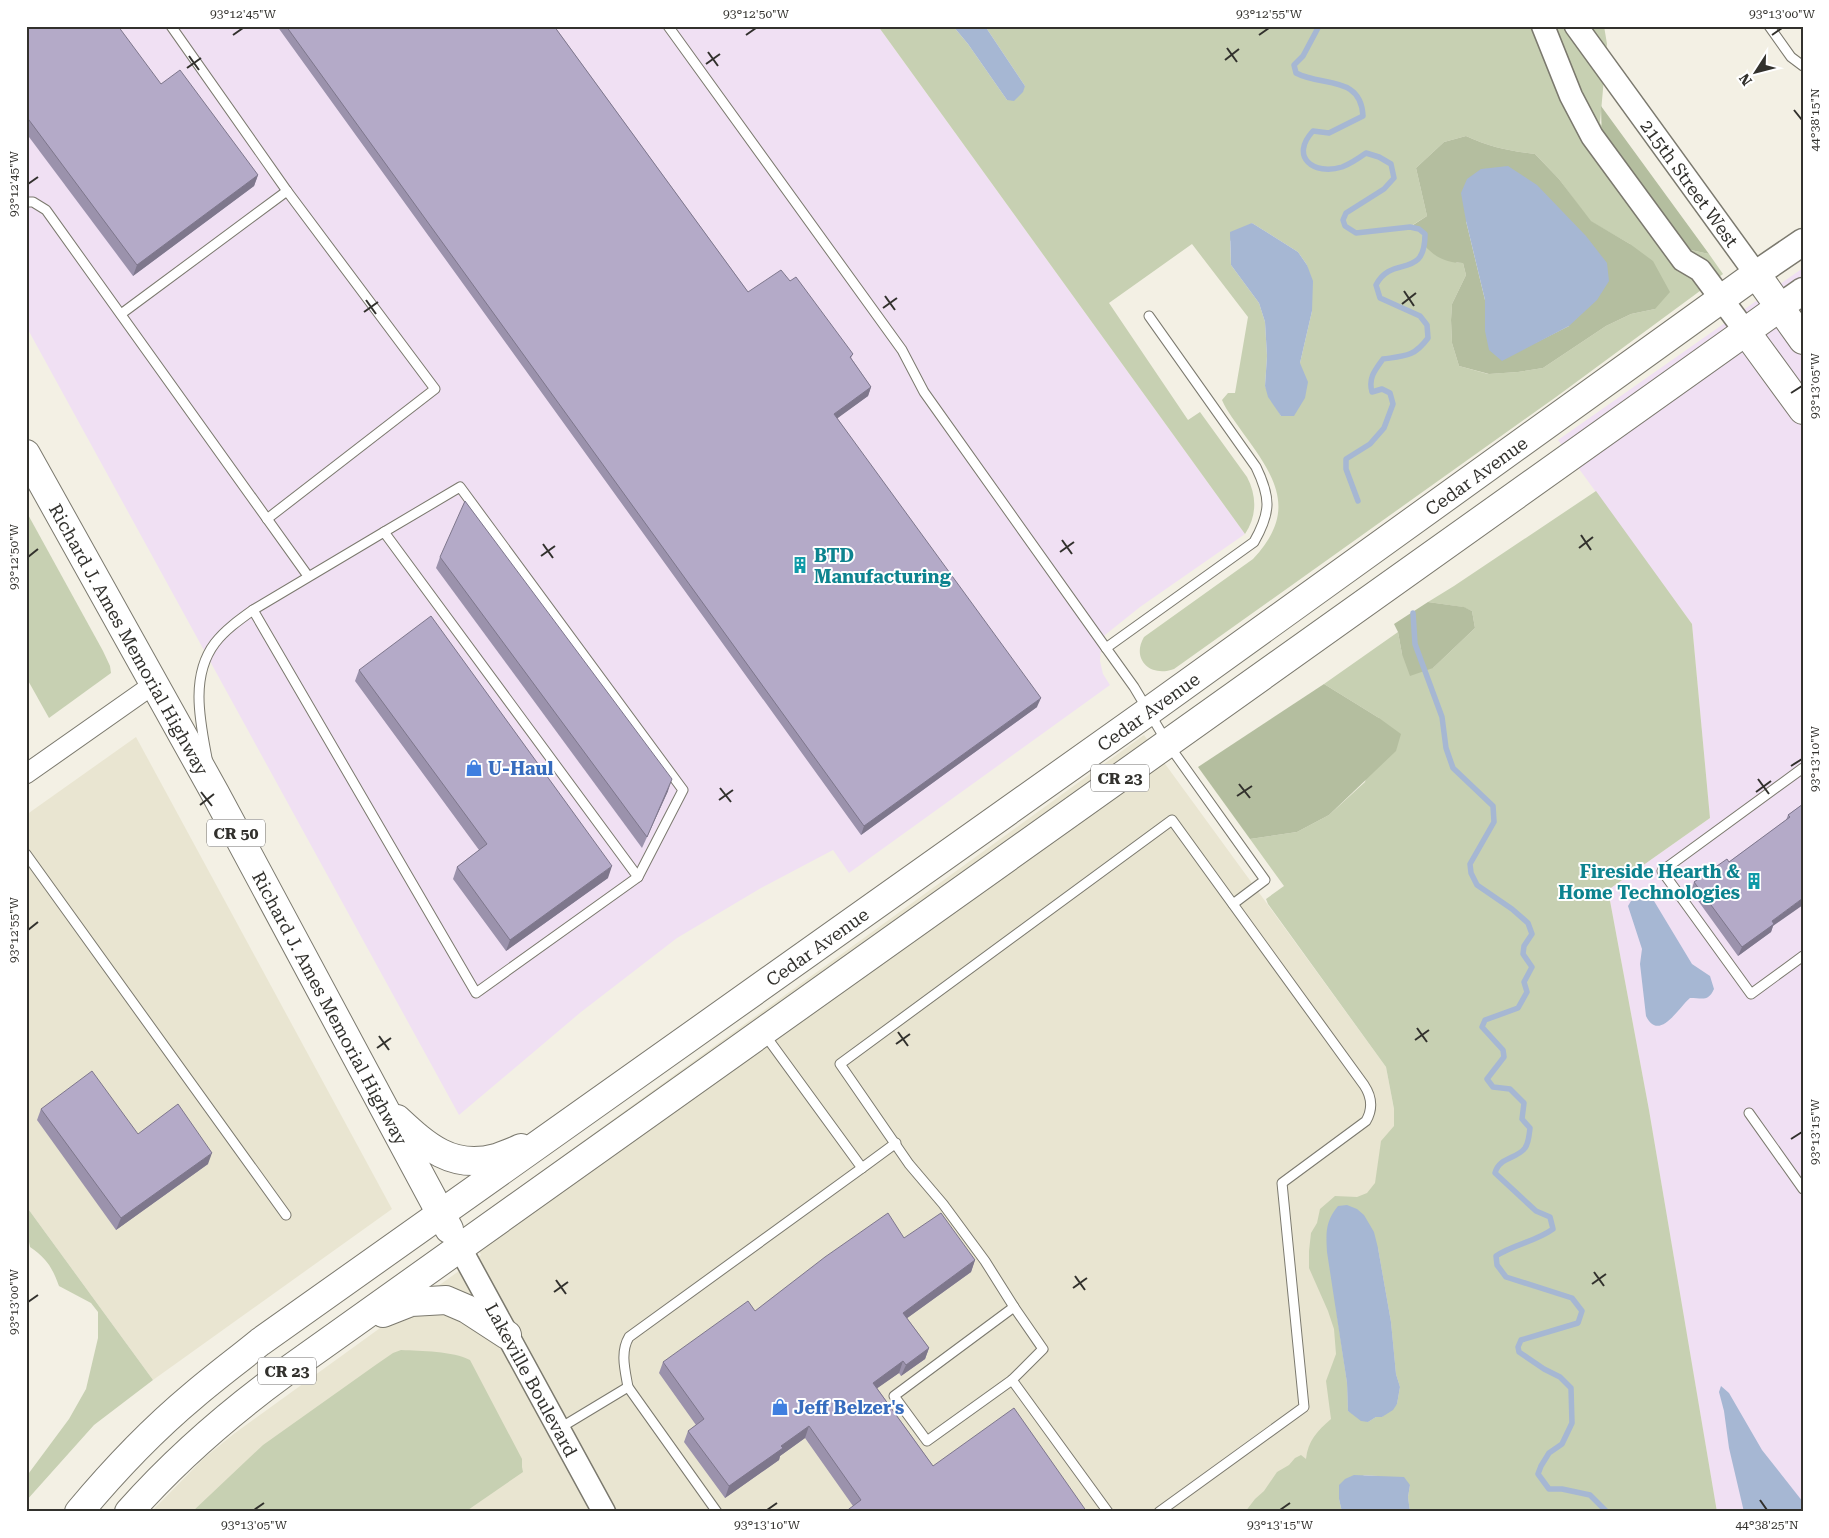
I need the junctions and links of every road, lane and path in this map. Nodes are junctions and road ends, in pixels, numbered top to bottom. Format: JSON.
{"nodes":[{"id":1,"x":171,"y":26,"type":"edge"},
{"id":2,"x":668,"y":26,"type":"edge"},
{"id":3,"x":1543,"y":26,"type":"edge"},
{"id":4,"x":1576,"y":26,"type":"edge"},
{"id":5,"x":1769,"y":26,"type":"edge"},
{"id":6,"x":1803,"y":66,"type":"edge"},
{"id":7,"x":287,"y":191,"type":"junction"},
{"id":8,"x":26,"y":202,"type":"edge"},
{"id":9,"x":1803,"y":242,"type":"edge"},
{"id":10,"x":1756,"y":274,"type":"junction"},
{"id":11,"x":1803,"y":291,"type":"edge"},
{"id":12,"x":1723,"y":299,"type":"junction"},
{"id":13,"x":1780,"y":307,"type":"junction"},
{"id":14,"x":121,"y":314,"type":"junction"},
{"id":15,"x":1149,"y":316,"type":"dead end"},
{"id":16,"x":1746,"y":332,"type":"junction"},
{"id":17,"x":1803,"y":340,"type":"edge"},
{"id":18,"x":1803,"y":410,"type":"edge"},
{"id":19,"x":26,"y":454,"type":"edge"},
{"id":20,"x":268,"y":518,"type":"junction"},
{"id":21,"x":384,"y":532,"type":"junction"},
{"id":22,"x":308,"y":576,"type":"junction"},
{"id":23,"x":253,"y":610,"type":"junction"},
{"id":24,"x":1106,"y":648,"type":"junction"},
{"id":25,"x":154,"y":684,"type":"junction"},
{"id":26,"x":1149,"y":711,"type":"junction"},
{"id":27,"x":1168,"y":744,"type":"junction"},
{"id":28,"x":1803,"y":768,"type":"edge"},
{"id":29,"x":26,"y":774,"type":"edge"},
{"id":30,"x":214,"y":793,"type":"junction"},
{"id":31,"x":26,"y":854,"type":"edge"},
{"id":32,"x":638,"y":877,"type":"junction"},
{"id":33,"x":1232,"y":904,"type":"junction"},
{"id":34,"x":1803,"y":956,"type":"edge"},
{"id":35,"x":763,"y":1032,"type":"junction"},
{"id":36,"x":382,"y":1106,"type":"junction"},
{"id":37,"x":1749,"y":1113,"type":"dead end"},
{"id":38,"x":546,"y":1139,"type":"junction"},
{"id":39,"x":896,"y":1144,"type":"junction"},
{"id":40,"x":862,"y":1168,"type":"junction"},
{"id":41,"x":1803,"y":1189,"type":"edge"},
{"id":42,"x":441,"y":1214,"type":"junction"},
{"id":43,"x":286,"y":1215,"type":"dead end"},
{"id":44,"x":460,"y":1248,"type":"junction"},
{"id":45,"x":1014,"y":1307,"type":"junction"},
{"id":46,"x":351,"y":1325,"type":"junction"},
{"id":47,"x":508,"y":1335,"type":"junction"},
{"id":48,"x":1012,"y":1380,"type":"junction"},
{"id":49,"x":628,"y":1387,"type":"junction"},
{"id":50,"x":559,"y":1429,"type":"junction"},
{"id":51,"x":79,"y":1512,"type":"edge"},
{"id":52,"x":129,"y":1512,"type":"edge"},
{"id":53,"x":604,"y":1512,"type":"edge"},
{"id":54,"x":717,"y":1512,"type":"edge"},
{"id":55,"x":1108,"y":1512,"type":"edge"},
{"id":56,"x":1159,"y":1512,"type":"edge"}],
"edges":[{"from":1,"to":7,"type":"lane"},
{"from":2,"to":24,"type":"lane"},
{"from":3,"to":12,"type":"street"},
{"from":4,"to":10,"type":"street","name":"215th Street West"},
{"from":5,"to":6,"type":"lane"},
{"from":7,"to":14,"type":"lane"},
{"from":7,"to":20,"type":"lane"},
{"from":8,"to":14,"type":"lane"},
{"from":9,"to":10,"type":"main road","name":"Cedar Avenue","number":"CR 23"},
{"from":10,"to":12,"type":"main road","name":"Cedar Avenue","number":"CR 23"},
{"from":10,"to":13,"type":"main road","name":"215th Street West"},
{"from":11,"to":13,"type":"main road","number":"CR 23"},
{"from":12,"to":16,"type":"street"},
{"from":12,"to":26,"type":"main road","name":"Cedar Avenue","number":"CR 23"},
{"from":13,"to":16,"type":"main road","number":"CR 23"},
{"from":13,"to":17,"type":"main road","name":"215th Street West"},
{"from":14,"to":20,"type":"lane"},
{"from":15,"to":24,"type":"lane"},
{"from":16,"to":18,"type":"main road"},
{"from":16,"to":27,"type":"main road","number":"CR 23"},
{"from":19,"to":25,"type":"main road","name":"Richard J. Ames Memorial Highway","number":"CR 50"},
{"from":20,"to":22,"type":"lane"},
{"from":21,"to":22,"type":"lane"},
{"from":21,"to":32,"type":"lane"},
{"from":21,"to":32,"type":"lane"},
{"from":22,"to":23,"type":"lane"},
{"from":23,"to":30,"type":"lane"},
{"from":23,"to":32,"type":"lane"},
{"from":24,"to":26,"type":"lane"},
{"from":25,"to":29,"type":"street"},
{"from":25,"to":30,"type":"main road","name":"Richard J. Ames Memorial Highway","number":"CR 50"},
{"from":26,"to":27,"type":"lane"},
{"from":26,"to":38,"type":"main road","name":"Cedar Avenue","number":"CR 23"},
{"from":27,"to":33,"type":"lane"},
{"from":27,"to":35,"type":"main road","number":"CR 23"},
{"from":28,"to":34,"type":"lane"},
{"from":30,"to":36,"type":"main road","name":"Richard J. Ames Memorial Highway","number":"CR 50"},
{"from":31,"to":43,"type":"lane"},
{"from":33,"to":39,"type":"lane"},
{"from":33,"to":56,"type":"lane"},
{"from":35,"to":40,"type":"lane"},
{"from":35,"to":44,"type":"main road","number":"CR 23"},
{"from":36,"to":38,"type":"main road"},
{"from":36,"to":42,"type":"main road","name":"Richard J. Ames Memorial Highway","number":"CR 50"},
{"from":37,"to":41,"type":"lane"},
{"from":38,"to":42,"type":"main road","name":"Cedar Avenue","number":"CR 23"},
{"from":39,"to":40,"type":"lane"},
{"from":39,"to":45,"type":"lane"},
{"from":40,"to":49,"type":"lane"},
{"from":42,"to":44,"type":"main road","name":"Richard J. Ames Memorial Highway","number":"CR 50"},
{"from":42,"to":51,"type":"main road","number":"CR 23"},
{"from":44,"to":46,"type":"main road","number":"CR 23"},
{"from":44,"to":47,"type":"street","name":"Lakeville Boulevard"},
{"from":45,"to":48,"type":"lane"},
{"from":45,"to":48,"type":"lane"},
{"from":46,"to":47,"type":"main road"},
{"from":46,"to":52,"type":"main road","number":"CR 23"},
{"from":47,"to":50,"type":"street","name":"Lakeville Boulevard"},
{"from":48,"to":55,"type":"lane"},
{"from":49,"to":50,"type":"lane"},
{"from":49,"to":54,"type":"lane"},
{"from":50,"to":53,"type":"street","name":"Lakeville Boulevard"}]}
